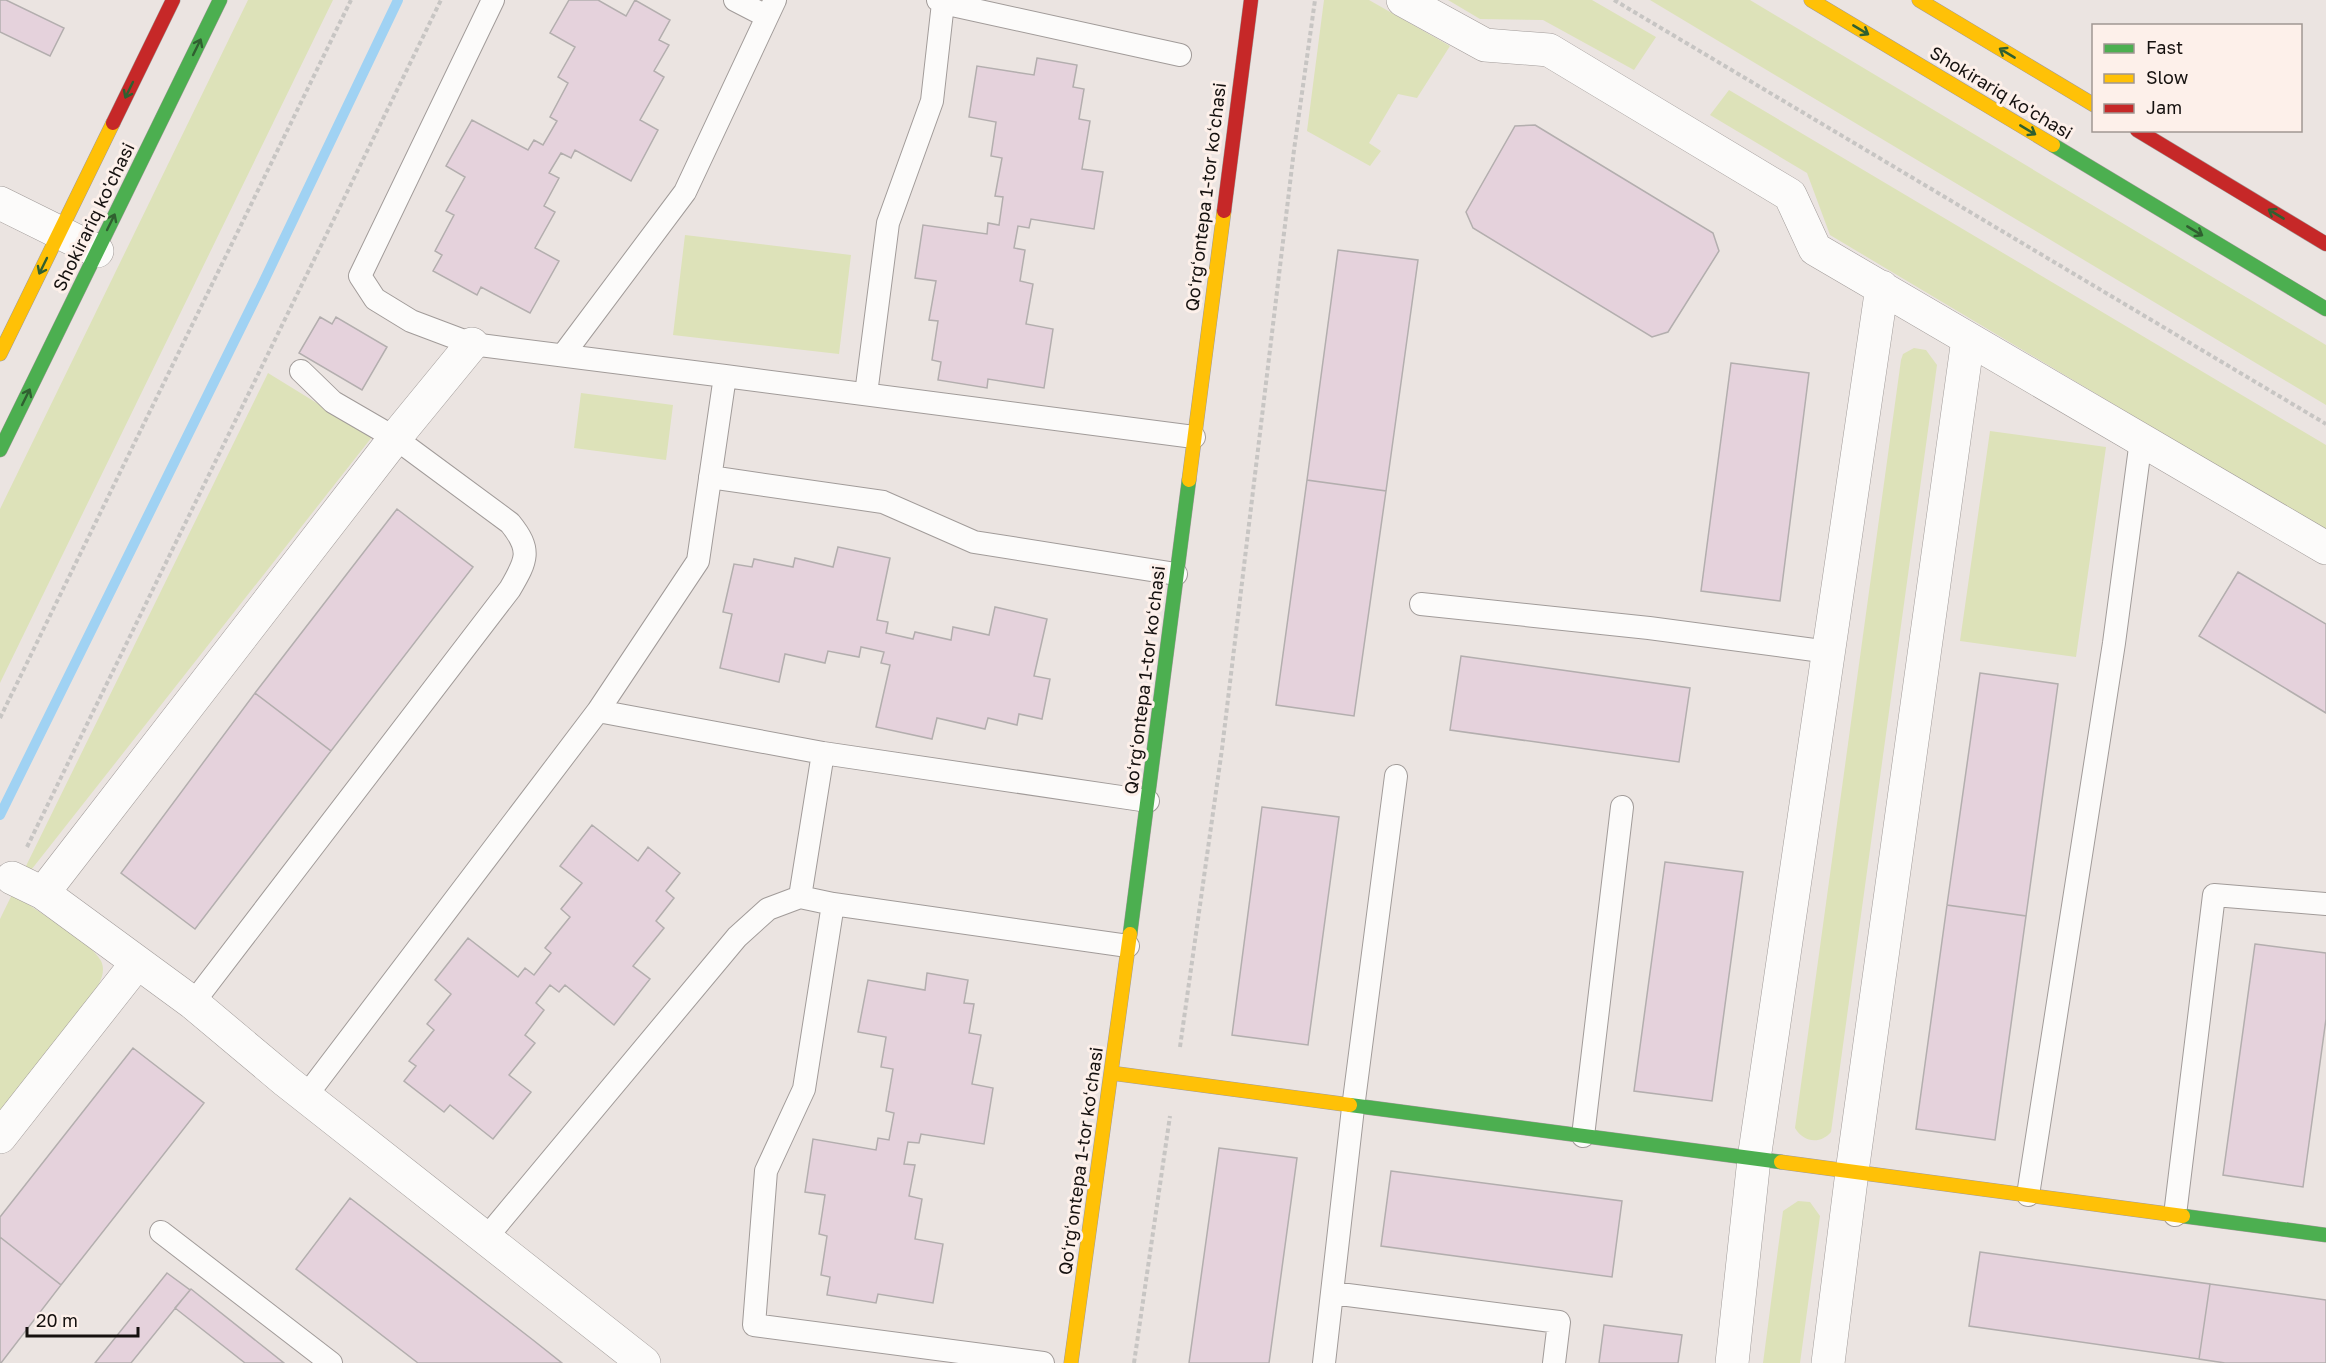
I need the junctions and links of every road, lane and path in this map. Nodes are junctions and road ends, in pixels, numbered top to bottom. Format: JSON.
{"nodes":[{"id":1,"x":173,"y":0,"type":"edge"},
{"id":2,"x":220,"y":0,"type":"edge"},
{"id":3,"x":351,"y":0,"type":"edge"},
{"id":4,"x":441,"y":0,"type":"edge"},
{"id":5,"x":493,"y":0,"type":"edge"},
{"id":6,"x":735,"y":0,"type":"edge"},
{"id":7,"x":1251,"y":0,"type":"edge"},
{"id":8,"x":1315,"y":0,"type":"edge"},
{"id":9,"x":1402,"y":0,"type":"edge"},
{"id":10,"x":1614,"y":0,"type":"edge"},
{"id":11,"x":1811,"y":0,"type":"edge"},
{"id":12,"x":1918,"y":0,"type":"edge"},
{"id":13,"x":942,"y":1,"type":"edge"},
{"id":14,"x":771,"y":8,"type":"edge"},
{"id":15,"x":1180,"y":55,"type":"dead end"},
{"id":16,"x":2092,"y":104,"type":"edge"},
{"id":17,"x":2140,"y":132,"type":"edge"},
{"id":18,"x":0,"y":203,"type":"edge"},
{"id":19,"x":60,"y":232,"type":"junction"},
{"id":20,"x":2326,"y":244,"type":"edge"},
{"id":21,"x":97,"y":251,"type":"junction"},
{"id":22,"x":1882,"y":287,"type":"junction"},
{"id":23,"x":2326,"y":309,"type":"edge"},
{"id":24,"x":1968,"y":339,"type":"junction"},
{"id":25,"x":472,"y":344,"type":"junction"},
{"id":26,"x":0,"y":354,"type":"edge"},
{"id":27,"x":563,"y":355,"type":"junction"},
{"id":28,"x":301,"y":371,"type":"dead end"},
{"id":29,"x":725,"y":376,"type":"junction"},
{"id":30,"x":866,"y":394,"type":"junction"},
{"id":31,"x":2326,"y":424,"type":"edge"},
{"id":32,"x":1194,"y":437,"type":"junction"},
{"id":33,"x":395,"y":438,"type":"junction"},
{"id":34,"x":2141,"y":440,"type":"junction"},
{"id":35,"x":0,"y":450,"type":"edge"},
{"id":36,"x":710,"y":477,"type":"junction"},
{"id":37,"x":2326,"y":548,"type":"edge"},
{"id":38,"x":1176,"y":574,"type":"junction"},
{"id":39,"x":1421,"y":604,"type":"dead end"},
{"id":40,"x":1829,"y":652,"type":"junction"},
{"id":41,"x":598,"y":711,"type":"junction"},
{"id":42,"x":0,"y":718,"type":"edge"},
{"id":43,"x":823,"y":753,"type":"junction"},
{"id":44,"x":1396,"y":776,"type":"dead end"},
{"id":45,"x":1148,"y":801,"type":"junction"},
{"id":46,"x":1622,"y":807,"type":"dead end"},
{"id":47,"x":12,"y":878,"type":"joint"},
{"id":48,"x":44,"y":893,"type":"junction"},
{"id":49,"x":800,"y":897,"type":"junction"},
{"id":50,"x":833,"y":903,"type":"junction"},
{"id":51,"x":2326,"y":904,"type":"edge"},
{"id":52,"x":1128,"y":946,"type":"junction"},
{"id":53,"x":137,"y":963,"type":"junction"},
{"id":54,"x":193,"y":1004,"type":"junction"},
{"id":55,"x":1111,"y":1073,"type":"junction"},
{"id":56,"x":1176,"y":1082,"type":"junction"},
{"id":57,"x":306,"y":1096,"type":"junction"},
{"id":58,"x":1353,"y":1108,"type":"junction"},
{"id":59,"x":1583,"y":1136,"type":"junction"},
{"id":60,"x":0,"y":1137,"type":"edge"},
{"id":61,"x":1754,"y":1159,"type":"junction"},
{"id":62,"x":1851,"y":1172,"type":"junction"},
{"id":63,"x":2028,"y":1195,"type":"junction"},
{"id":64,"x":2175,"y":1215,"type":"junction"},
{"id":65,"x":162,"y":1232,"type":"dead end"},
{"id":66,"x":2326,"y":1235,"type":"edge"},
{"id":67,"x":486,"y":1238,"type":"junction"},
{"id":68,"x":1332,"y":1293,"type":"junction"},
{"id":69,"x":331,"y":1363,"type":"edge"},
{"id":70,"x":644,"y":1363,"type":"edge"},
{"id":71,"x":1043,"y":1363,"type":"edge"},
{"id":72,"x":1071,"y":1363,"type":"edge"},
{"id":73,"x":1134,"y":1363,"type":"edge"},
{"id":74,"x":1324,"y":1363,"type":"edge"},
{"id":75,"x":1554,"y":1363,"type":"edge"},
{"id":76,"x":1732,"y":1363,"type":"edge"},
{"id":77,"x":1828,"y":1363,"type":"edge"}],
"edges":[{"from":1,"to":19,"type":"street","name":"Shokirariq ko'chasi","one_way":true},
{"from":21,"to":2,"type":"street","name":"Shokirariq ko'chasi","one_way":true},
{"from":3,"to":42,"type":"path"},
{"from":4,"to":47,"type":"path"},
{"from":5,"to":25,"type":"lane"},
{"from":6,"to":14,"type":"lane"},
{"from":7,"to":32,"type":"street","name":"Qoʻrgʻontepa 1-tor koʻchasi"},
{"from":8,"to":56,"type":"path"},
{"from":9,"to":22,"type":"street"},
{"from":10,"to":31,"type":"path"},
{"from":11,"to":23,"type":"street","name":"Shokirariq ko'chasi","one_way":true},
{"from":16,"to":12,"type":"street","name":"Shokirariq ko'chasi","one_way":true},
{"from":13,"to":15,"type":"lane"},
{"from":13,"to":30,"type":"lane"},
{"from":14,"to":27,"type":"lane"},
{"from":20,"to":17,"type":"street","one_way":true},
{"from":18,"to":19,"type":"street"},
{"from":19,"to":21,"type":"street"},
{"from":19,"to":26,"type":"street","name":"Shokirariq ko'chasi","one_way":true},
{"from":35,"to":21,"type":"street","name":"Shokirariq ko'chasi","one_way":true},
{"from":22,"to":24,"type":"street"},
{"from":22,"to":40,"type":"street"},
{"from":24,"to":34,"type":"street"},
{"from":24,"to":62,"type":"street"},
{"from":25,"to":27,"type":"lane"},
{"from":25,"to":33,"type":"street"},
{"from":27,"to":29,"type":"lane"},
{"from":28,"to":33,"type":"lane"},
{"from":29,"to":30,"type":"lane"},
{"from":29,"to":36,"type":"lane"},
{"from":30,"to":32,"type":"lane"},
{"from":32,"to":38,"type":"street","name":"Qoʻrgʻontepa 1-tor koʻchasi"},
{"from":33,"to":48,"type":"street"},
{"from":33,"to":54,"type":"lane"},
{"from":34,"to":37,"type":"street"},
{"from":34,"to":63,"type":"lane"},
{"from":36,"to":38,"type":"lane"},
{"from":36,"to":41,"type":"lane"},
{"from":38,"to":45,"type":"street","name":"Qoʻrgʻontepa 1-tor koʻchasi"},
{"from":39,"to":40,"type":"lane"},
{"from":40,"to":61,"type":"street"},
{"from":41,"to":43,"type":"lane"},
{"from":41,"to":57,"type":"lane"},
{"from":43,"to":45,"type":"lane"},
{"from":43,"to":49,"type":"lane"},
{"from":44,"to":58,"type":"lane"},
{"from":45,"to":52,"type":"street","name":"Qoʻrgʻontepa 1-tor koʻchasi"},
{"from":46,"to":59,"type":"lane"},
{"from":47,"to":48,"type":"street"},
{"from":48,"to":53,"type":"street"},
{"from":49,"to":50,"type":"lane"},
{"from":49,"to":67,"type":"lane"},
{"from":50,"to":52,"type":"lane"},
{"from":50,"to":71,"type":"lane"},
{"from":51,"to":64,"type":"lane"},
{"from":52,"to":55,"type":"street","name":"Qoʻrgʻontepa 1-tor koʻchasi"},
{"from":53,"to":54,"type":"street"},
{"from":53,"to":60,"type":"street"},
{"from":54,"to":57,"type":"street"},
{"from":55,"to":56,"type":"street"},
{"from":55,"to":72,"type":"street","name":"Qoʻrgʻontepa 1-tor koʻchasi"},
{"from":56,"to":58,"type":"street"},
{"from":56,"to":73,"type":"path"},
{"from":57,"to":67,"type":"street"},
{"from":58,"to":59,"type":"street"},
{"from":58,"to":68,"type":"lane"},
{"from":59,"to":61,"type":"street"},
{"from":61,"to":62,"type":"street"},
{"from":61,"to":76,"type":"street"},
{"from":62,"to":63,"type":"street"},
{"from":62,"to":77,"type":"street"},
{"from":63,"to":64,"type":"street"},
{"from":64,"to":66,"type":"street"},
{"from":65,"to":69,"type":"lane"},
{"from":67,"to":70,"type":"street"},
{"from":68,"to":74,"type":"lane"},
{"from":68,"to":75,"type":"lane"}]}
